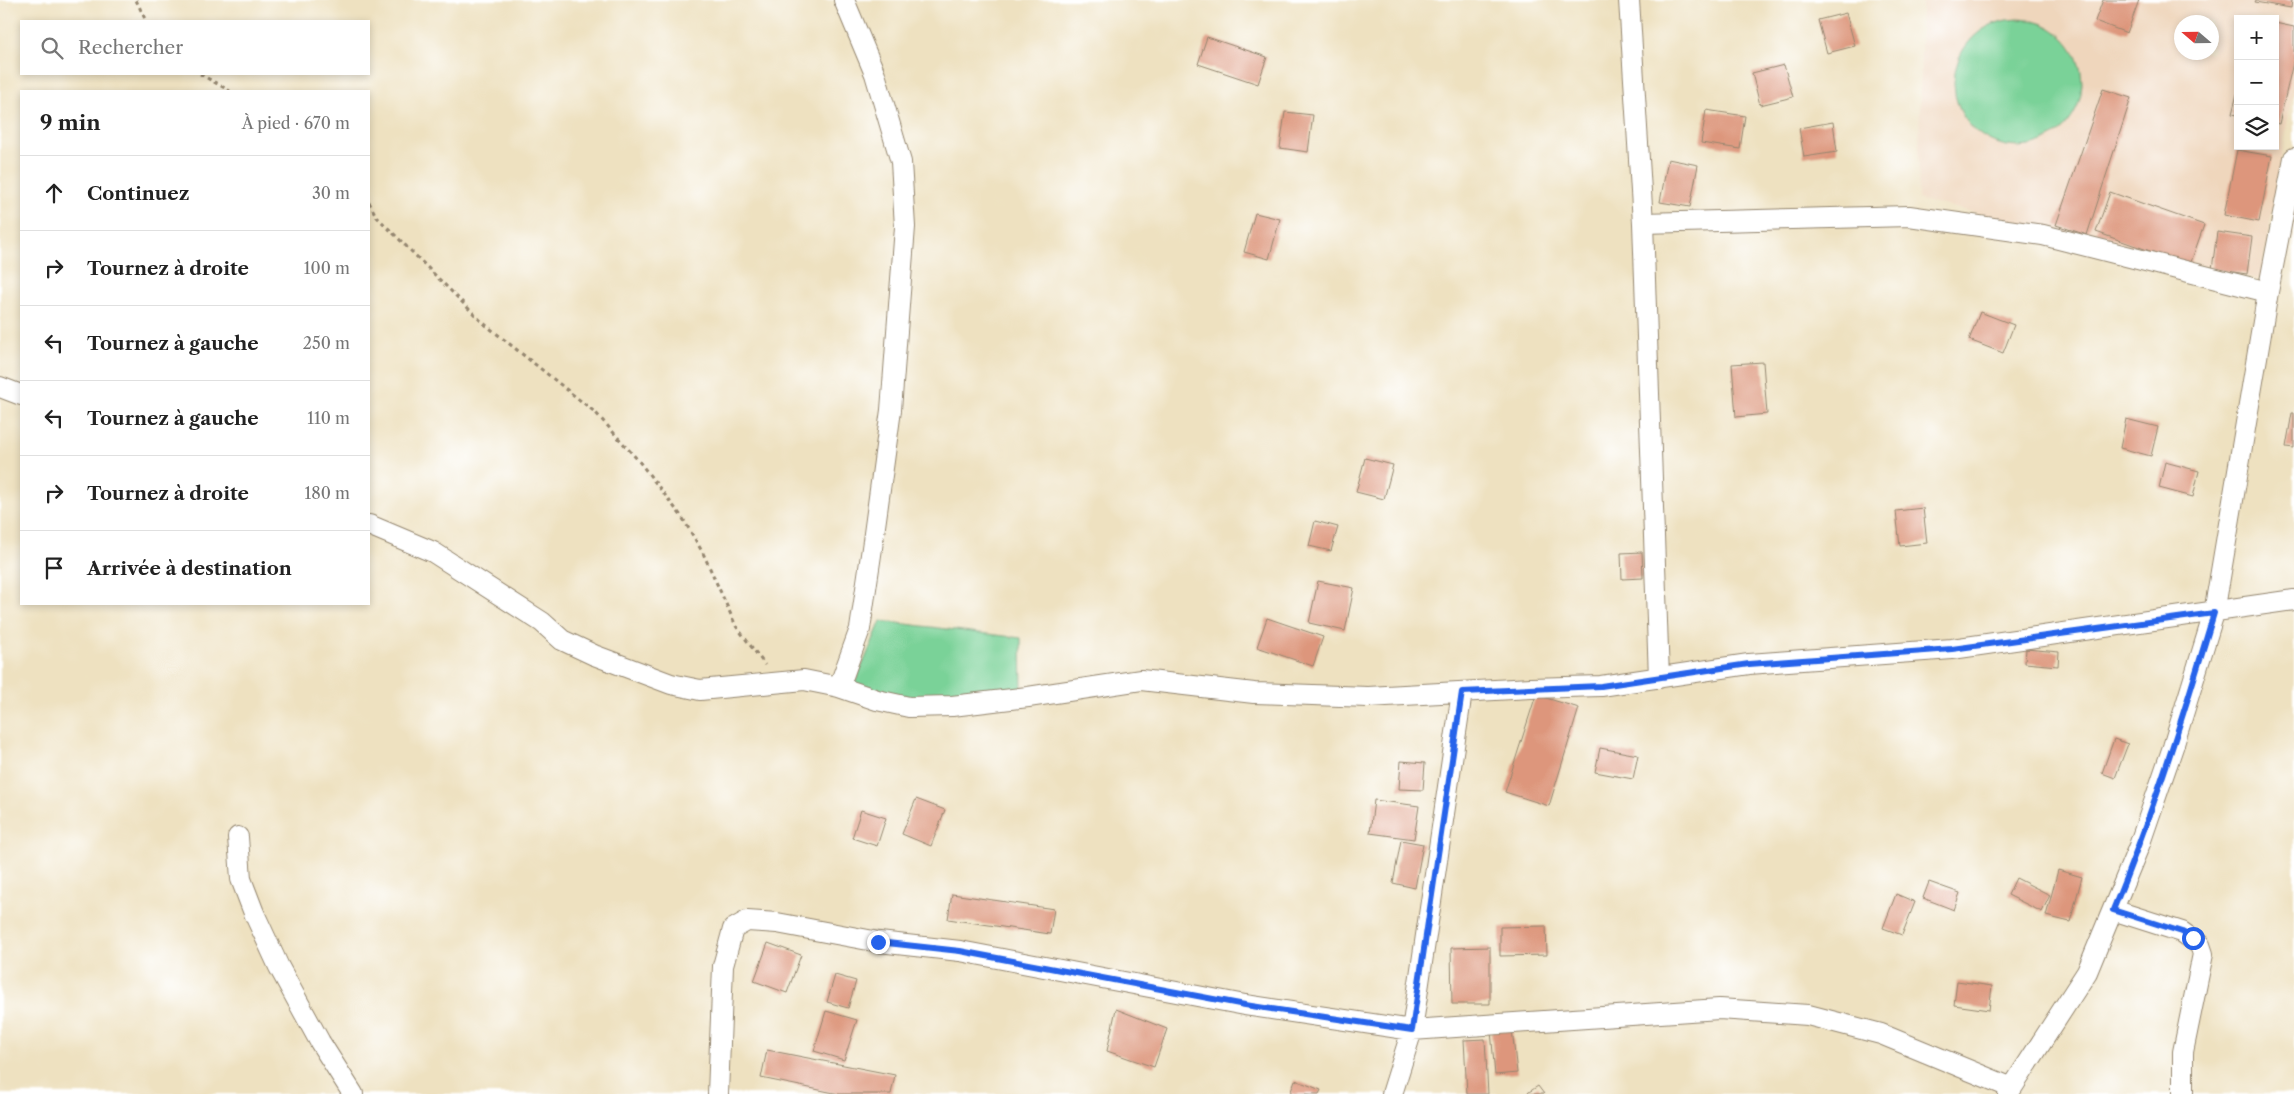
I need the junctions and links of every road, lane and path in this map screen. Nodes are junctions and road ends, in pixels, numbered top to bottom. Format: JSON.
{"nodes":[{"id":1,"x":136,"y":0,"type":"edge"},
{"id":2,"x":844,"y":0,"type":"edge"},
{"id":3,"x":1629,"y":0,"type":"edge"},
{"id":4,"x":146,"y":20,"type":"edge"},
{"id":5,"x":202,"y":75,"type":"edge"},
{"id":6,"x":228,"y":90,"type":"edge"},
{"id":7,"x":2294,"y":158,"type":"edge"},
{"id":8,"x":370,"y":204,"type":"edge"},
{"id":9,"x":1643,"y":222,"type":"junction"},
{"id":10,"x":2268,"y":292,"type":"junction"},
{"id":11,"x":0,"y":387,"type":"edge"},
{"id":12,"x":20,"y":395,"type":"edge"},
{"id":13,"x":370,"y":524,"type":"edge"},
{"id":14,"x":2294,"y":600,"type":"edge"},
{"id":15,"x":2214,"y":613,"type":"junction"},
{"id":16,"x":1659,"y":678,"type":"junction"},
{"id":17,"x":778,"y":681,"type":"junction"},
{"id":18,"x":839,"y":687,"type":"junction"},
{"id":19,"x":1462,"y":692,"type":"junction"},
{"id":20,"x":238,"y":837,"type":"dead end"},
{"id":21,"x":2113,"y":910,"type":"junction"},
{"id":22,"x":1412,"y":1030,"type":"junction"},
{"id":23,"x":2010,"y":1091,"type":"edge"},
{"id":24,"x":353,"y":1094,"type":"edge"},
{"id":25,"x":718,"y":1094,"type":"edge"},
{"id":26,"x":1392,"y":1094,"type":"edge"},
{"id":27,"x":2183,"y":1094,"type":"edge"}],
"edges":[{"from":1,"to":4,"type":"path"},
{"from":2,"to":18,"type":"street"},
{"from":3,"to":9,"type":"street"},
{"from":5,"to":6,"type":"path"},
{"from":7,"to":10,"type":"street"},
{"from":8,"to":17,"type":"path"},
{"from":9,"to":10,"type":"street"},
{"from":9,"to":16,"type":"street"},
{"from":10,"to":15,"type":"street"},
{"from":11,"to":12,"type":"street"},
{"from":13,"to":17,"type":"street"},
{"from":14,"to":15,"type":"street"},
{"from":15,"to":16,"type":"street"},
{"from":15,"to":21,"type":"street"},
{"from":16,"to":19,"type":"street"},
{"from":17,"to":18,"type":"street"},
{"from":18,"to":19,"type":"street"},
{"from":19,"to":22,"type":"street"},
{"from":20,"to":24,"type":"street"},
{"from":21,"to":23,"type":"street"},
{"from":21,"to":27,"type":"street"},
{"from":22,"to":23,"type":"street"},
{"from":22,"to":25,"type":"street"},
{"from":22,"to":26,"type":"street"}]}
